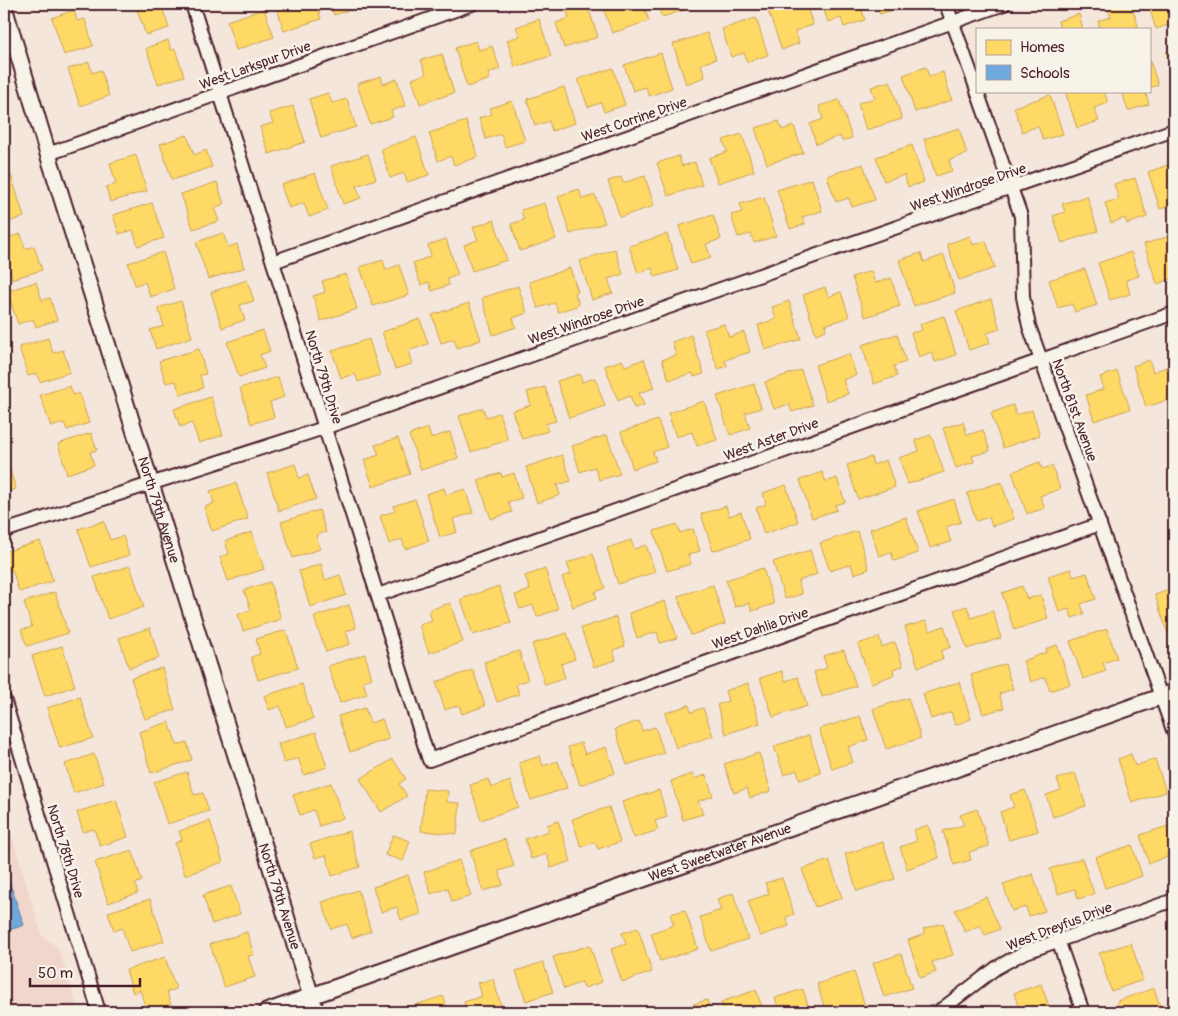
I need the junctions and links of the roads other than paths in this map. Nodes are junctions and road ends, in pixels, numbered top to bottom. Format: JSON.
{"nodes":[{"id":1,"x":192,"y":4,"type":"edge"},
{"id":2,"x":472,"y":4,"type":"edge"},
{"id":3,"x":946,"y":4,"type":"edge"},
{"id":4,"x":1004,"y":4,"type":"edge"},
{"id":5,"x":4,"y":7,"type":"edge"},
{"id":6,"x":952,"y":22,"type":"junction"},
{"id":7,"x":976,"y":88,"type":"edge"},
{"id":8,"x":977,"y":92,"type":"edge"},
{"id":9,"x":220,"y":93,"type":"junction"},
{"id":10,"x":1174,"y":130,"type":"edge"},
{"id":11,"x":48,"y":154,"type":"junction"},
{"id":12,"x":1012,"y":187,"type":"junction"},
{"id":13,"x":273,"y":262,"type":"junction"},
{"id":14,"x":1174,"y":313,"type":"edge"},
{"id":15,"x":1041,"y":359,"type":"junction"},
{"id":16,"x":324,"y":428,"type":"junction"},
{"id":17,"x":151,"y":484,"type":"junction"},
{"id":18,"x":1100,"y":524,"type":"junction"},
{"id":19,"x":4,"y":531,"type":"edge"},
{"id":20,"x":378,"y":595,"type":"junction"},
{"id":21,"x":1168,"y":694,"type":"edge"},
{"id":22,"x":4,"y":699,"type":"edge"},
{"id":23,"x":1174,"y":733,"type":"edge"},
{"id":24,"x":429,"y":760,"type":"joint"},
{"id":25,"x":1174,"y":900,"type":"edge"},
{"id":26,"x":1058,"y":940,"type":"junction"},
{"id":27,"x":311,"y":997,"type":"junction"},
{"id":28,"x":99,"y":1012,"type":"edge"},
{"id":29,"x":266,"y":1012,"type":"edge"},
{"id":30,"x":316,"y":1012,"type":"edge"},
{"id":31,"x":938,"y":1012,"type":"edge"},
{"id":32,"x":1083,"y":1012,"type":"edge"}],
"edges":[{"from":1,"to":9,"type":"street","name":"North 79th Drive"},
{"from":2,"to":9,"type":"street","name":"West Larkspur Drive"},
{"from":3,"to":6,"type":"street","name":"North 81st Avenue"},
{"from":4,"to":6,"type":"street","name":"West Corrine Drive"},
{"from":5,"to":11,"type":"street","name":"North 79th Avenue"},
{"from":6,"to":7,"type":"street","name":"North 81st Avenue"},
{"from":6,"to":13,"type":"street","name":"West Corrine Drive"},
{"from":8,"to":12,"type":"street","name":"North 81st Avenue"},
{"from":9,"to":11,"type":"street","name":"West Larkspur Drive"},
{"from":9,"to":13,"type":"street","name":"North 79th Drive"},
{"from":10,"to":12,"type":"street","name":"West Windrose Drive"},
{"from":11,"to":17,"type":"street","name":"North 79th Avenue"},
{"from":12,"to":15,"type":"street","name":"North 81st Avenue"},
{"from":12,"to":16,"type":"street","name":"West Windrose Drive"},
{"from":13,"to":16,"type":"street","name":"North 79th Drive"},
{"from":14,"to":15,"type":"street","name":"West Aster Drive"},
{"from":15,"to":18,"type":"street","name":"North 81st Avenue"},
{"from":15,"to":20,"type":"street","name":"West Aster Drive"},
{"from":16,"to":17,"type":"street","name":"West Windrose Drive"},
{"from":16,"to":20,"type":"street","name":"North 79th Drive"},
{"from":17,"to":19,"type":"street","name":"West Windrose Drive"},
{"from":17,"to":27,"type":"street","name":"North 79th Avenue"},
{"from":18,"to":21,"type":"street","name":"North 81st Avenue"},
{"from":18,"to":24,"type":"street","name":"West Dahlia Drive"},
{"from":20,"to":24,"type":"street","name":"North 79th Drive"},
{"from":21,"to":23,"type":"street","name":"North 81st Avenue"},
{"from":21,"to":27,"type":"street","name":"West Sweetwater Avenue"},
{"from":22,"to":28,"type":"street","name":"North 78th Drive"},
{"from":25,"to":26,"type":"street","name":"West Dreyfus Drive"},
{"from":26,"to":31,"type":"street","name":"West Dreyfus Drive"},
{"from":26,"to":32,"type":"street"},
{"from":27,"to":29,"type":"street","name":"West Sweetwater Avenue"},
{"from":27,"to":30,"type":"street","name":"North 79th Avenue"}]}
